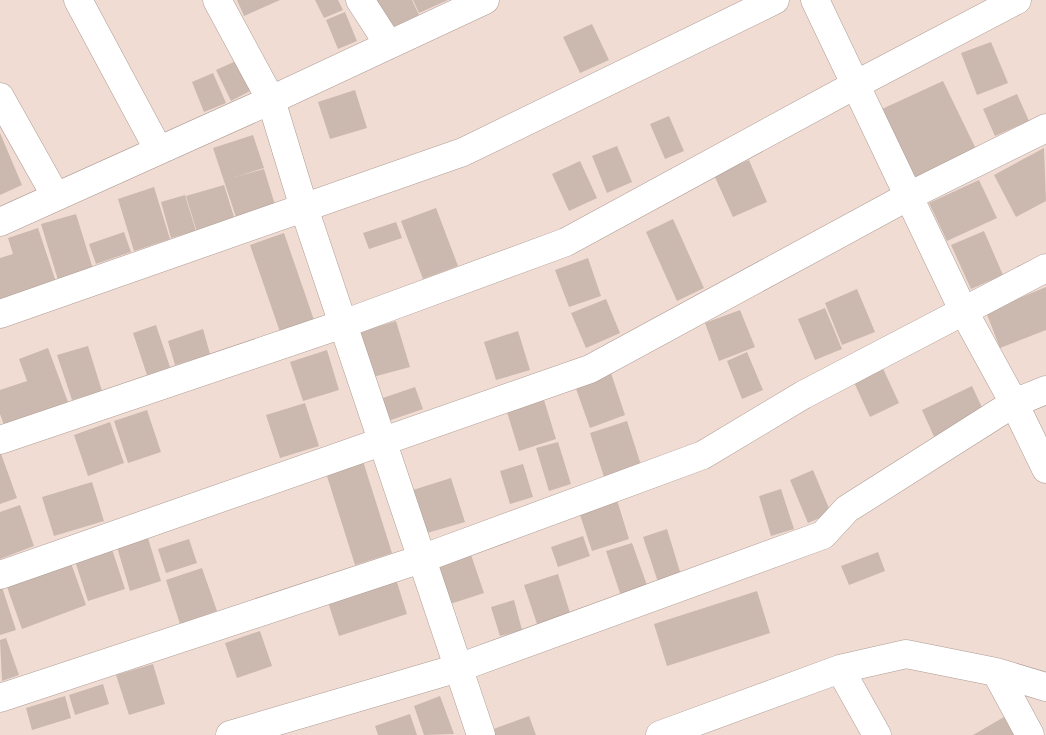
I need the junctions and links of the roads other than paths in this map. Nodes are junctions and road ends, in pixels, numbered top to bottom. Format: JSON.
{"nodes":[{"id":1,"x":78,"y":0,"type":"edge"},
{"id":2,"x":216,"y":0,"type":"edge"},
{"id":3,"x":360,"y":0,"type":"edge"},
{"id":4,"x":485,"y":0,"type":"edge"},
{"id":5,"x":775,"y":0,"type":"edge"},
{"id":6,"x":815,"y":0,"type":"edge"},
{"id":7,"x":1017,"y":0,"type":"edge"},
{"id":8,"x":389,"y":45,"type":"junction"},
{"id":9,"x":855,"y":85,"type":"junction"},
{"id":10,"x":0,"y":97,"type":"edge"},
{"id":11,"x":271,"y":100,"type":"junction"},
{"id":12,"x":1046,"y":128,"type":"edge"},
{"id":13,"x":158,"y":149,"type":"junction"},
{"id":14,"x":56,"y":195,"type":"junction"},
{"id":15,"x":907,"y":197,"type":"junction"},
{"id":16,"x":304,"y":208,"type":"junction"},
{"id":17,"x":0,"y":222,"type":"edge"},
{"id":18,"x":1046,"y":268,"type":"edge"},
{"id":19,"x":963,"y":310,"type":"junction"},
{"id":20,"x":0,"y":314,"type":"edge"},
{"id":21,"x":342,"y":324,"type":"junction"},
{"id":22,"x":1046,"y":390,"type":"edge"},
{"id":23,"x":1014,"y":403,"type":"junction"},
{"id":24,"x":0,"y":440,"type":"edge"},
{"id":25,"x":382,"y":440,"type":"junction"},
{"id":26,"x":1046,"y":469,"type":"edge"},
{"id":27,"x":421,"y":559,"type":"junction"},
{"id":28,"x":0,"y":575,"type":"edge"},
{"id":29,"x":458,"y":668,"type":"junction"},
{"id":30,"x":840,"y":669,"type":"junction"},
{"id":31,"x":996,"y":672,"type":"junction"},
{"id":32,"x":1046,"y":688,"type":"edge"},
{"id":33,"x":0,"y":698,"type":"edge"},
{"id":34,"x":230,"y":735,"type":"edge"},
{"id":35,"x":481,"y":735,"type":"edge"},
{"id":36,"x":660,"y":735,"type":"edge"},
{"id":37,"x":877,"y":735,"type":"edge"},
{"id":38,"x":1030,"y":735,"type":"edge"}],
"edges":[{"from":1,"to":13,"type":"street"},
{"from":2,"to":11,"type":"street"},
{"from":3,"to":8,"type":"street"},
{"from":4,"to":8,"type":"street"},
{"from":5,"to":16,"type":"street"},
{"from":6,"to":9,"type":"street"},
{"from":7,"to":9,"type":"street"},
{"from":8,"to":11,"type":"street"},
{"from":9,"to":15,"type":"street"},
{"from":9,"to":21,"type":"street"},
{"from":10,"to":14,"type":"street"},
{"from":11,"to":13,"type":"street"},
{"from":11,"to":16,"type":"street"},
{"from":12,"to":15,"type":"street"},
{"from":13,"to":14,"type":"street"},
{"from":14,"to":17,"type":"street"},
{"from":15,"to":19,"type":"street"},
{"from":15,"to":25,"type":"street"},
{"from":16,"to":20,"type":"street"},
{"from":16,"to":21,"type":"street"},
{"from":18,"to":19,"type":"street"},
{"from":19,"to":23,"type":"street"},
{"from":19,"to":27,"type":"street"},
{"from":21,"to":24,"type":"street"},
{"from":21,"to":25,"type":"street"},
{"from":22,"to":23,"type":"street"},
{"from":23,"to":26,"type":"street"},
{"from":23,"to":29,"type":"street"},
{"from":25,"to":27,"type":"street"},
{"from":25,"to":28,"type":"street"},
{"from":27,"to":29,"type":"street"},
{"from":27,"to":33,"type":"street"},
{"from":29,"to":34,"type":"street"},
{"from":29,"to":35,"type":"street"},
{"from":30,"to":31,"type":"street"},
{"from":30,"to":36,"type":"street"},
{"from":30,"to":37,"type":"street"},
{"from":31,"to":32,"type":"street"},
{"from":31,"to":38,"type":"street"}]}
